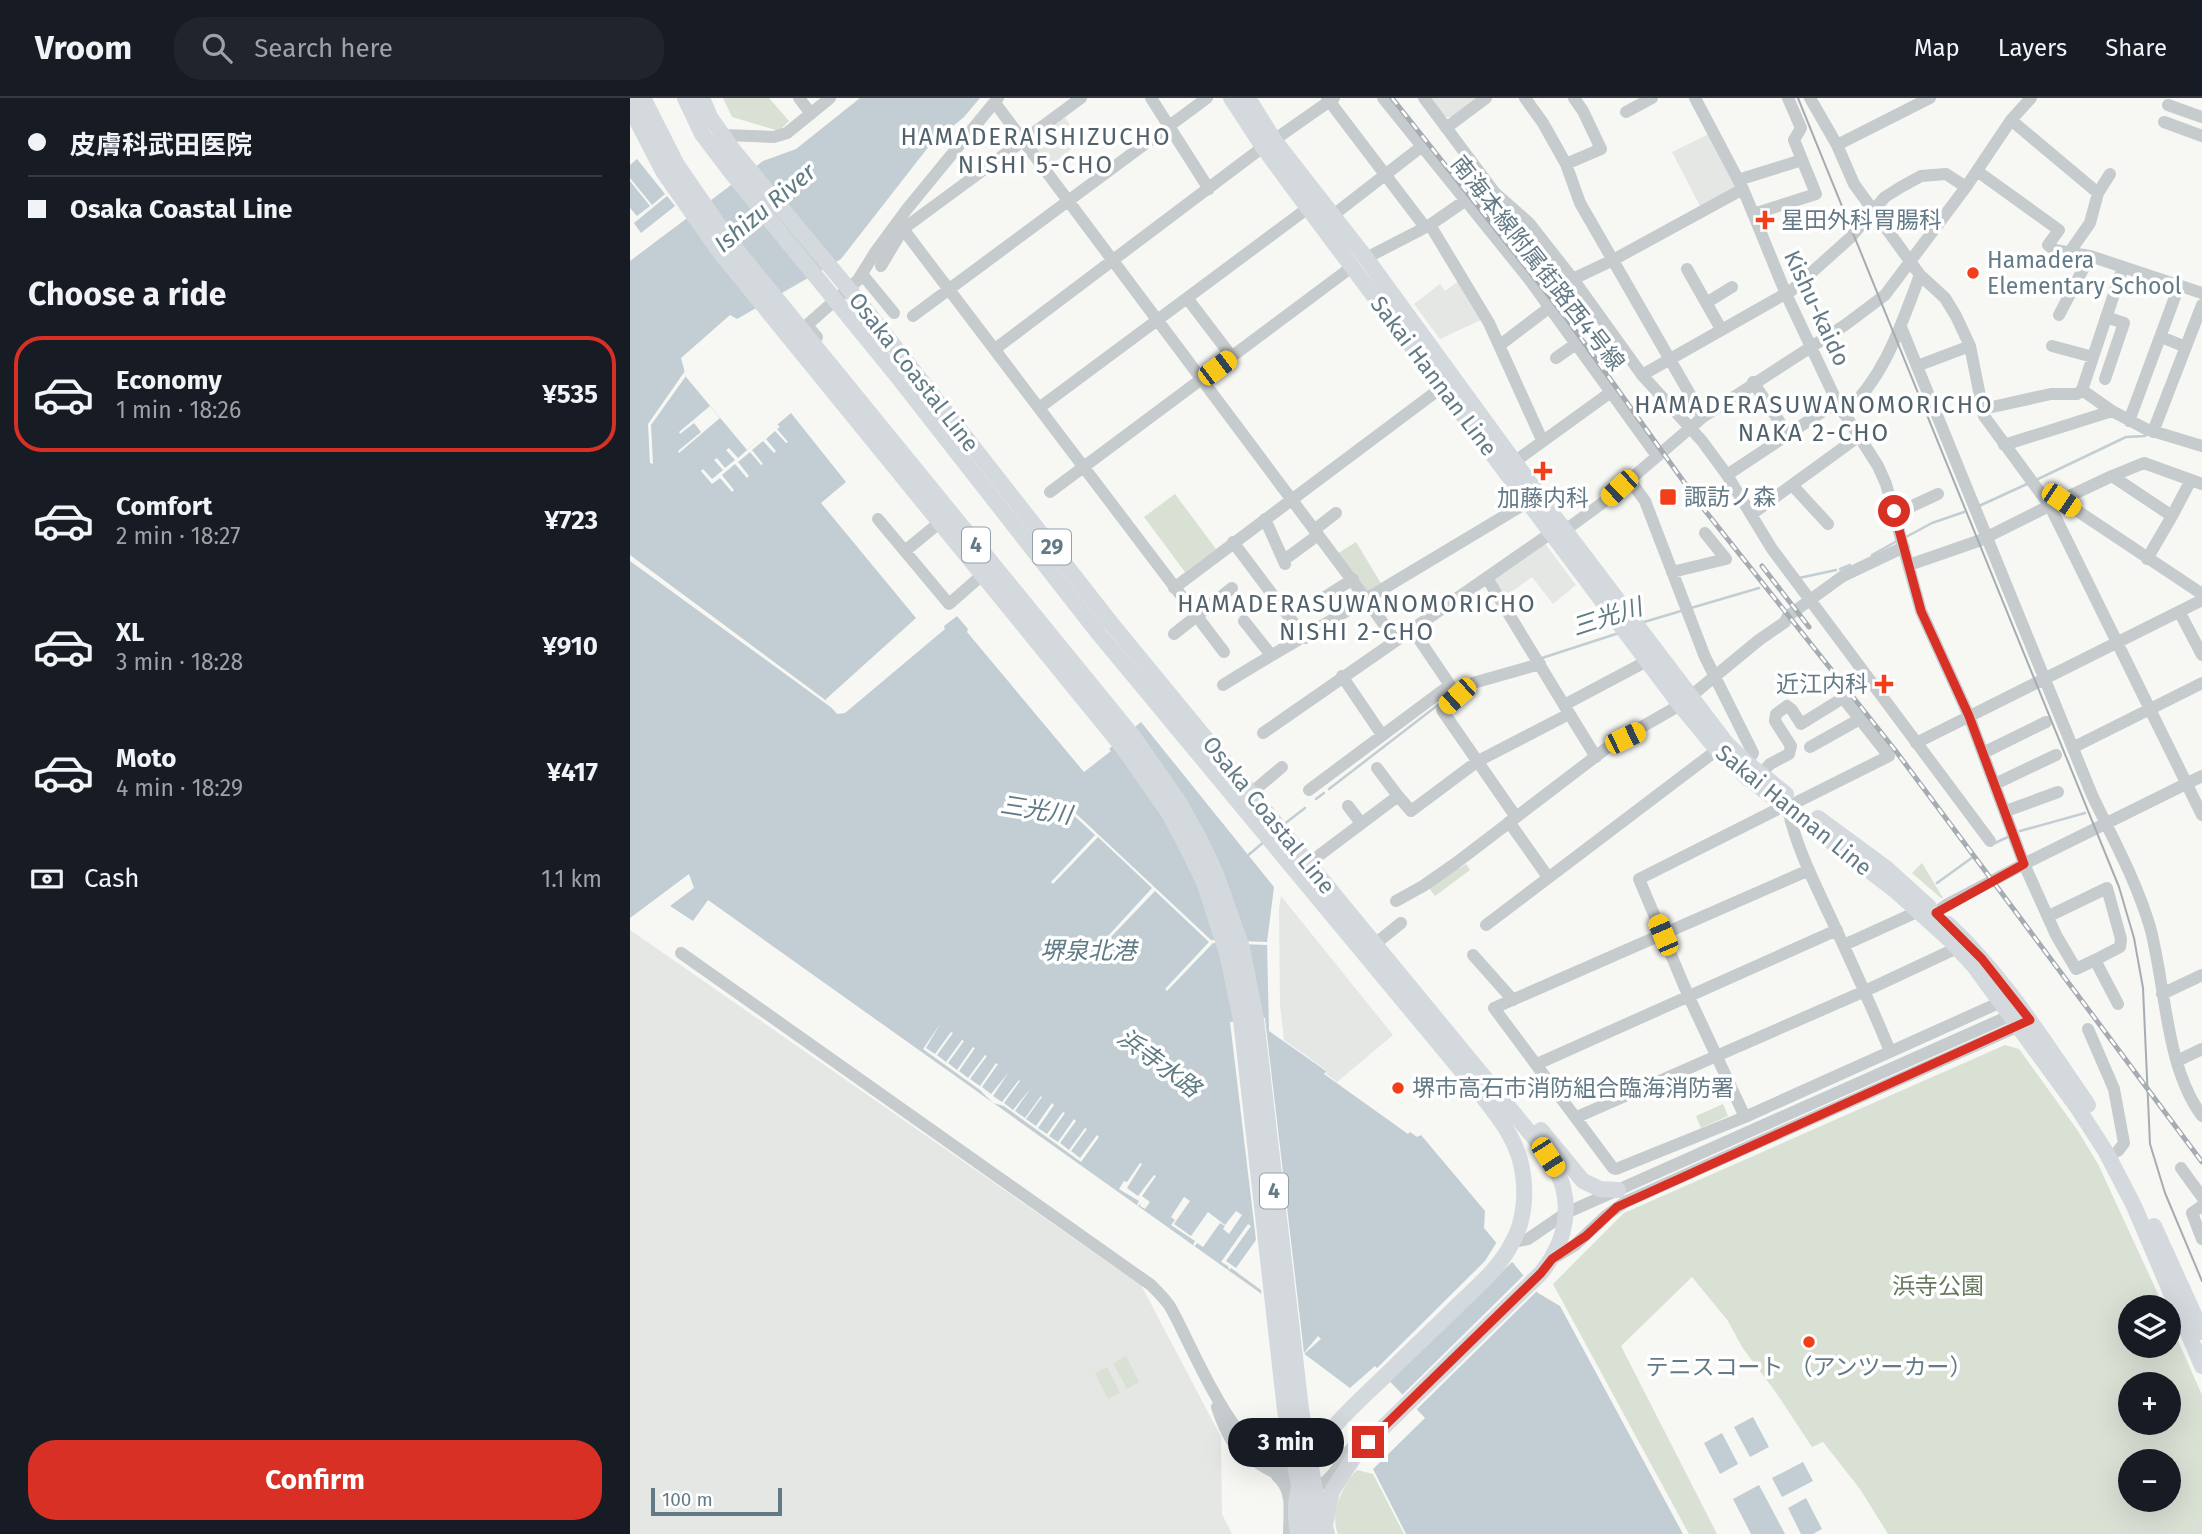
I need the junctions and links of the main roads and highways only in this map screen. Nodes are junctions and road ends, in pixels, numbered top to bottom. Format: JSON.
{"nodes":[{"id":1,"x":642,"y":98,"type":"edge"},
{"id":2,"x":685,"y":98,"type":"edge"},
{"id":3,"x":702,"y":98,"type":"edge"},
{"id":4,"x":1231,"y":98,"type":"edge"},
{"id":5,"x":1248,"y":98,"type":"edge"},
{"id":6,"x":630,"y":104,"type":"edge"},
{"id":7,"x":630,"y":122,"type":"edge"},
{"id":8,"x":1269,"y":143,"type":"junction"},
{"id":9,"x":736,"y":166,"type":"junction"},
{"id":10,"x":688,"y":208,"type":"junction"},
{"id":11,"x":1360,"y":262,"type":"junction"},
{"id":12,"x":1448,"y":382,"type":"junction"},
{"id":13,"x":1558,"y":531,"type":"junction"},
{"id":14,"x":1631,"y":629,"type":"junction"},
{"id":15,"x":1686,"y":701,"type":"junction"},
{"id":16,"x":1790,"y":806,"type":"junction"},
{"id":17,"x":1275,"y":834,"type":"junction"},
{"id":18,"x":1927,"y":914,"type":"junction"},
{"id":19,"x":2020,"y":1018,"type":"junction"},
{"id":20,"x":1490,"y":1083,"type":"junction"},
{"id":21,"x":1621,"y":1194,"type":"road end"},
{"id":22,"x":2202,"y":1332,"type":"edge"},
{"id":23,"x":2202,"y":1366,"type":"edge"},
{"id":24,"x":1323,"y":1532,"type":"edge"},
{"id":25,"x":1298,"y":1534,"type":"edge"}],
"edges":[{"from":1,"to":24,"type":"highway","number":"4"},
{"from":2,"to":9,"type":"main road","name":"Osaka Coastal Line","number":"29"},
{"from":3,"to":9,"type":"main road","name":"Osaka Coastal Line","number":"29"},
{"from":4,"to":8,"type":"main road","name":"Sakai Hannan Line"},
{"from":5,"to":8,"type":"main road","name":"Sakai Hannan Line"},
{"from":6,"to":10,"type":"highway","number":"4"},
{"from":7,"to":10,"type":"highway"},
{"from":8,"to":11,"type":"main road","name":"Sakai Hannan Line"},
{"from":8,"to":11,"type":"main road","name":"Sakai Hannan Line"},
{"from":9,"to":17,"type":"main road","name":"Osaka Coastal Line","number":"29"},
{"from":9,"to":17,"type":"main road","name":"Osaka Coastal Line","number":"29"},
{"from":10,"to":24,"type":"highway","number":"4"},
{"from":11,"to":12,"type":"main road","name":"Sakai Hannan Line"},
{"from":12,"to":13,"type":"main road","name":"Sakai Hannan Line"},
{"from":12,"to":13,"type":"main road","name":"Sakai Hannan Line"},
{"from":13,"to":14,"type":"main road","name":"Sakai Hannan Line"},
{"from":14,"to":15,"type":"main road","name":"Sakai Hannan Line"},
{"from":14,"to":15,"type":"main road","name":"Sakai Hannan Line"},
{"from":15,"to":16,"type":"main road","name":"Sakai Hannan Line"},
{"from":15,"to":16,"type":"main road","name":"Sakai Hannan Line"},
{"from":16,"to":18,"type":"main road","name":"Sakai Hannan Line"},
{"from":17,"to":20,"type":"main road","name":"Osaka Coastal Line","number":"29"},
{"from":17,"to":25,"type":"main road","name":"Osaka Coastal Line","number":"29"},
{"from":18,"to":19,"type":"main road","name":"Sakai Hannan Line"},
{"from":18,"to":19,"type":"main road","name":"Sakai Hannan Line"},
{"from":19,"to":22,"type":"main road","name":"Sakai Hannan Line"},
{"from":19,"to":23,"type":"main road","name":"Sakai Hannan Line"},
{"from":20,"to":21,"type":"main road"},
{"from":20,"to":24,"type":"main road","name":"Osaka Coastal Line","number":"29"}]}
